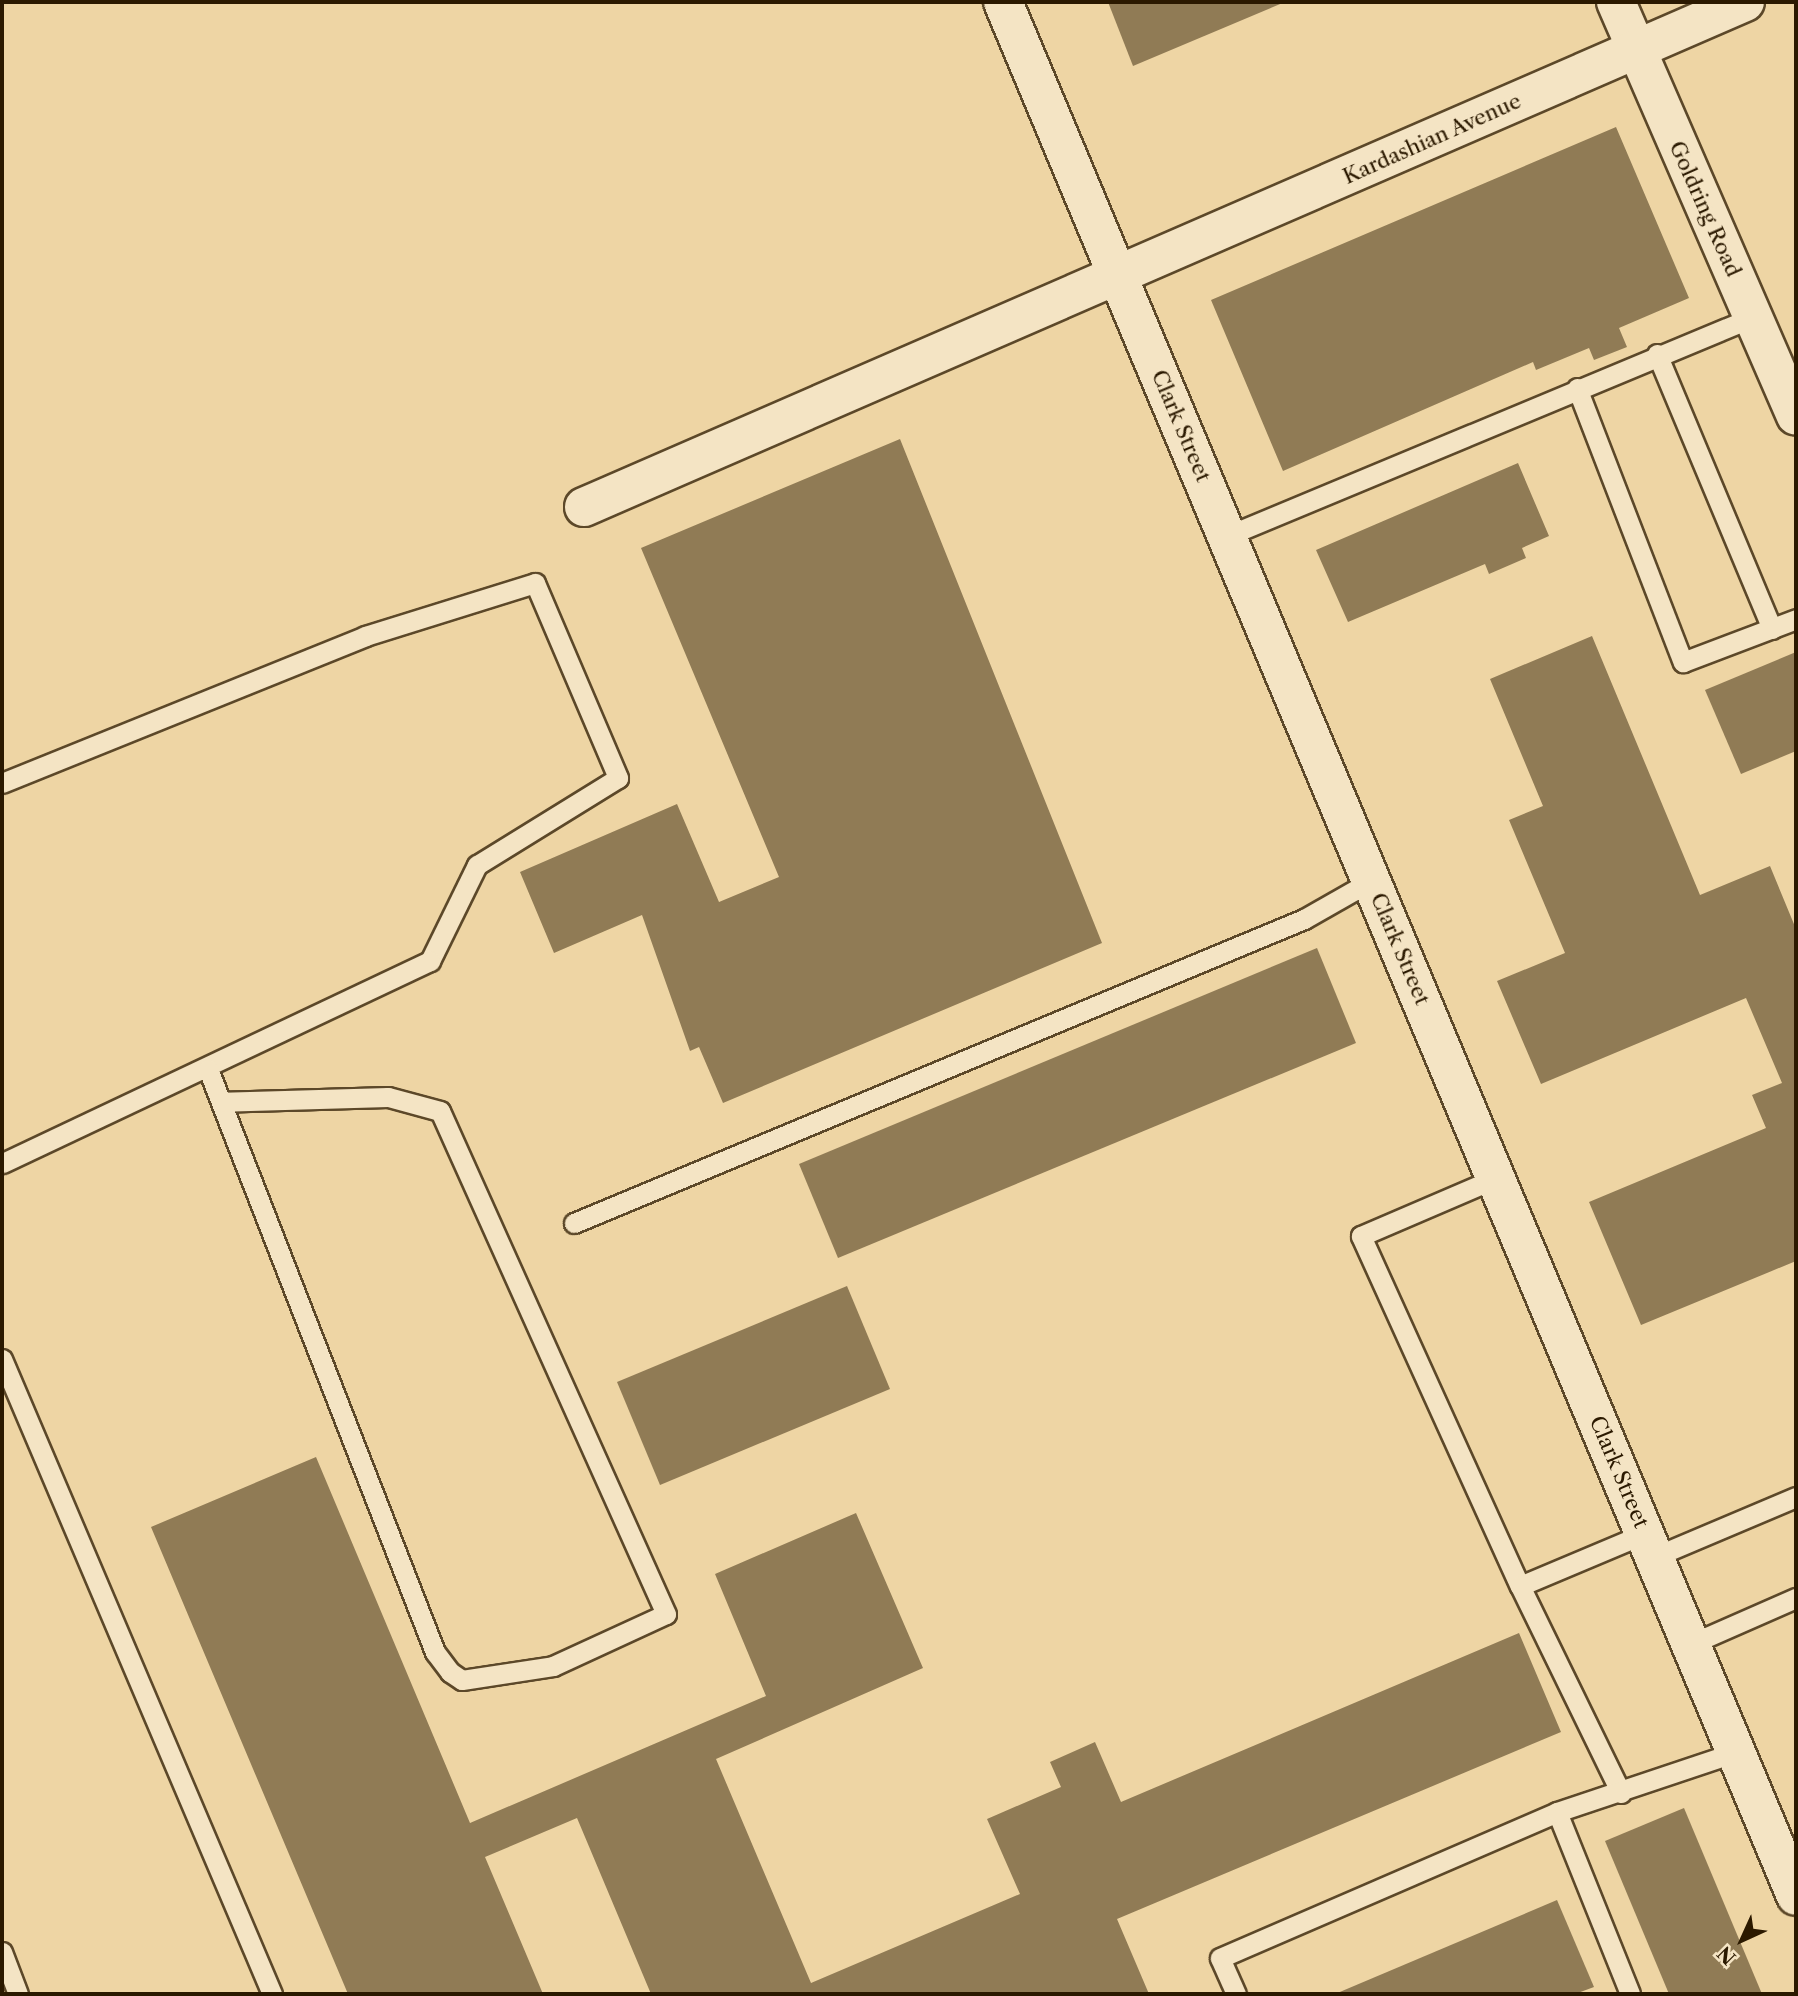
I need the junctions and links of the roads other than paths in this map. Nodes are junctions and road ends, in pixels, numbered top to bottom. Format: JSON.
{"nodes":[{"id":1,"x":1003,"y":2,"type":"edge"},
{"id":2,"x":1616,"y":2,"type":"edge"},
{"id":3,"x":1745,"y":2,"type":"edge"},
{"id":4,"x":1635,"y":49,"type":"junction"},
{"id":5,"x":1119,"y":277,"type":"junction"},
{"id":6,"x":1753,"y":317,"type":"junction"},
{"id":7,"x":1657,"y":354,"type":"junction"},
{"id":8,"x":1577,"y":388,"type":"junction"},
{"id":9,"x":1796,"y":416,"type":"edge"},
{"id":10,"x":584,"y":507,"type":"dead end"},
{"id":11,"x":1227,"y":536,"type":"junction"},
{"id":12,"x":1796,"y":619,"type":"edge"},
{"id":13,"x":1772,"y":629,"type":"junction"},
{"id":14,"x":2,"y":783,"type":"edge"},
{"id":15,"x":1371,"y":881,"type":"junction"},
{"id":16,"x":208,"y":1069,"type":"junction"},
{"id":17,"x":224,"y":1102,"type":"junction"},
{"id":18,"x":2,"y":1163,"type":"edge"},
{"id":19,"x":1496,"y":1178,"type":"junction"},
{"id":20,"x":574,"y":1223,"type":"dead end"},
{"id":21,"x":2,"y":1359,"type":"edge"},
{"id":22,"x":1796,"y":1497,"type":"edge"},
{"id":23,"x":1649,"y":1546,"type":"junction"},
{"id":24,"x":1520,"y":1586,"type":"junction"},
{"id":25,"x":1796,"y":1598,"type":"edge"},
{"id":26,"x":1691,"y":1644,"type":"junction"},
{"id":27,"x":1736,"y":1752,"type":"junction"},
{"id":28,"x":1622,"y":1793,"type":"junction"},
{"id":29,"x":1557,"y":1812,"type":"junction"},
{"id":30,"x":1796,"y":1896,"type":"edge"},
{"id":31,"x":2,"y":1952,"type":"edge"},
{"id":32,"x":18,"y":1994,"type":"edge"},
{"id":33,"x":272,"y":1994,"type":"edge"},
{"id":34,"x":1236,"y":1994,"type":"edge"},
{"id":35,"x":1630,"y":1994,"type":"edge"}],
"edges":[{"from":1,"to":5,"type":"street","name":"Clark Street"},
{"from":2,"to":4,"type":"street","name":"Goldring Road"},
{"from":3,"to":4,"type":"street","name":"Kardashian Avenue"},
{"from":4,"to":5,"type":"street","name":"Kardashian Avenue"},
{"from":4,"to":6,"type":"street","name":"Goldring Road"},
{"from":5,"to":10,"type":"street","name":"Kardashian Avenue"},
{"from":5,"to":11,"type":"street","name":"Clark Street"},
{"from":6,"to":7,"type":"lane"},
{"from":6,"to":9,"type":"street","name":"Goldring Road"},
{"from":7,"to":8,"type":"lane"},
{"from":7,"to":13,"type":"lane"},
{"from":8,"to":11,"type":"lane"},
{"from":8,"to":13,"type":"lane"},
{"from":11,"to":15,"type":"street","name":"Clark Street"},
{"from":12,"to":13,"type":"lane"},
{"from":14,"to":16,"type":"lane"},
{"from":15,"to":19,"type":"street","name":"Clark Street"},
{"from":15,"to":20,"type":"lane"},
{"from":16,"to":17,"type":"lane"},
{"from":16,"to":18,"type":"lane"},
{"from":17,"to":17,"type":"lane"},
{"from":19,"to":23,"type":"street","name":"Clark Street"},
{"from":19,"to":24,"type":"lane"},
{"from":21,"to":33,"type":"lane"},
{"from":22,"to":23,"type":"lane"},
{"from":23,"to":24,"type":"lane"},
{"from":23,"to":26,"type":"street","name":"Clark Street"},
{"from":24,"to":28,"type":"lane"},
{"from":25,"to":26,"type":"lane"},
{"from":26,"to":27,"type":"street","name":"Clark Street"},
{"from":27,"to":28,"type":"lane"},
{"from":27,"to":30,"type":"street","name":"Clark Street"},
{"from":28,"to":29,"type":"lane"},
{"from":29,"to":34,"type":"lane"},
{"from":29,"to":35,"type":"lane"},
{"from":31,"to":32,"type":"lane"}]}
